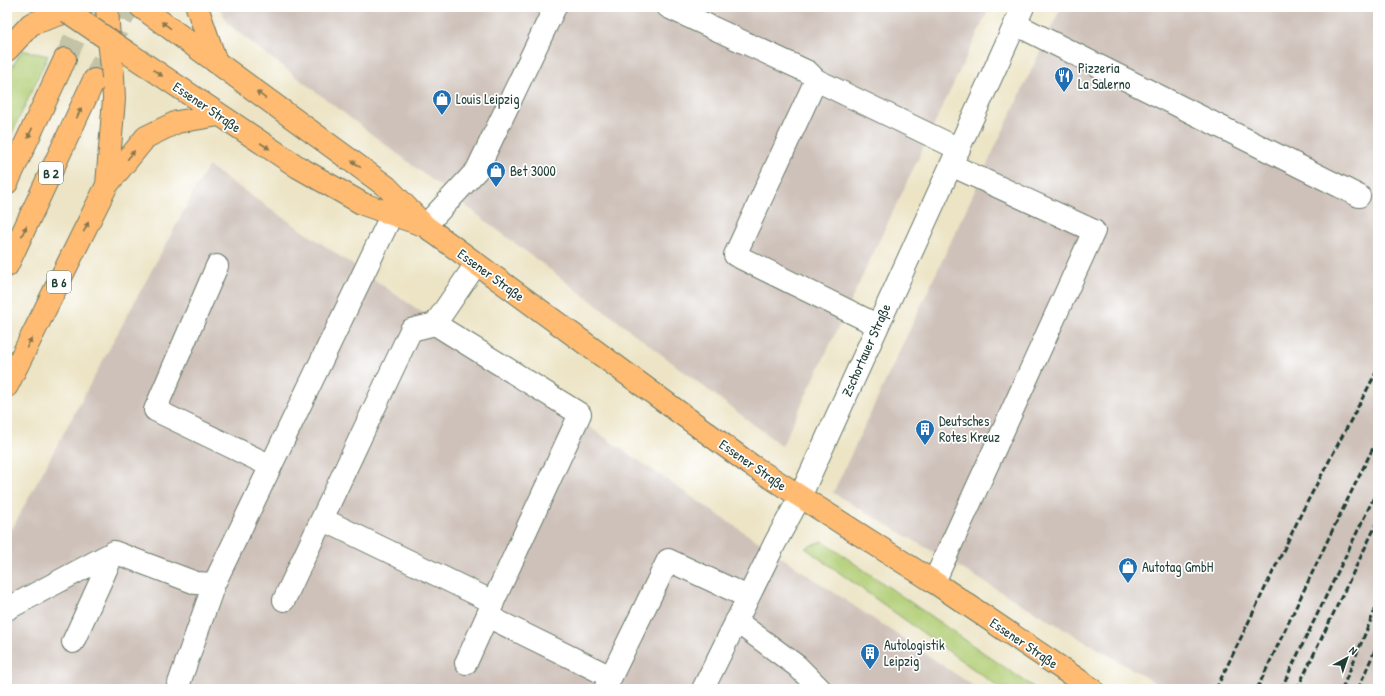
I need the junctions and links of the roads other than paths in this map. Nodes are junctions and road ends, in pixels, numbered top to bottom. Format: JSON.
{"nodes":[{"id":1,"x":107,"y":7,"type":"edge"},
{"id":2,"x":197,"y":7,"type":"edge"},
{"id":3,"x":555,"y":7,"type":"edge"},
{"id":4,"x":668,"y":7,"type":"edge"},
{"id":5,"x":143,"y":8,"type":"edge"},
{"id":6,"x":70,"y":9,"type":"edge"},
{"id":7,"x":1019,"y":15,"type":"edge"},
{"id":8,"x":117,"y":46,"type":"junction"},
{"id":9,"x":7,"y":50,"type":"edge"},
{"id":10,"x":65,"y":59,"type":"tunnel mouth"},
{"id":11,"x":216,"y":62,"type":"junction"},
{"id":12,"x":104,"y":79,"type":"junction"},
{"id":13,"x":816,"y":80,"type":"junction"},
{"id":14,"x":219,"y":115,"type":"junction"},
{"id":15,"x":955,"y":157,"type":"junction"},
{"id":16,"x":7,"y":183,"type":"edge"},
{"id":17,"x":107,"y":185,"type":"junction"},
{"id":18,"x":1359,"y":196,"type":"dead end"},
{"id":19,"x":392,"y":214,"type":"junction"},
{"id":20,"x":425,"y":226,"type":"junction"},
{"id":21,"x":476,"y":264,"type":"junction"},
{"id":22,"x":7,"y":266,"type":"edge"},
{"id":23,"x":217,"y":266,"type":"dead end"},
{"id":24,"x":435,"y":324,"type":"junction"},
{"id":25,"x":878,"y":325,"type":"junction"},
{"id":26,"x":7,"y":386,"type":"edge"},
{"id":27,"x":271,"y":466,"type":"junction"},
{"id":28,"x":800,"y":497,"type":"junction"},
{"id":29,"x":322,"y":519,"type":"junction"},
{"id":30,"x":114,"y":552,"type":"junction"},
{"id":31,"x":934,"y":582,"type":"junction"},
{"id":32,"x":214,"y":584,"type":"junction"},
{"id":33,"x":748,"y":597,"type":"junction"},
{"id":34,"x":284,"y":600,"type":"dead end"},
{"id":35,"x":7,"y":609,"type":"edge"},
{"id":36,"x":490,"y":609,"type":"junction"},
{"id":37,"x":736,"y":621,"type":"junction"},
{"id":38,"x":73,"y":642,"type":"dead end"},
{"id":39,"x":466,"y":663,"type":"dead end"},
{"id":40,"x":608,"y":683,"type":"edge"},
{"id":41,"x":177,"y":689,"type":"edge"},
{"id":42,"x":703,"y":689,"type":"edge"},
{"id":43,"x":820,"y":689,"type":"edge"},
{"id":44,"x":1092,"y":689,"type":"edge"}],
"edges":[{"from":1,"to":8,"type":"main road"},
{"from":2,"to":11,"type":"main road"},
{"from":3,"to":20,"type":"street"},
{"from":4,"to":13,"type":"street"},
{"from":11,"to":5,"type":"main road","name":"Essener Straße","one_way":true},
{"from":6,"to":8,"type":"main road","name":"Essener Straße","bridge":true},
{"from":6,"to":9,"type":"main road"},
{"from":7,"to":15,"type":"street","name":"Zschortauer Straße"},
{"from":7,"to":18,"type":"street"},
{"from":8,"to":12,"type":"main road","number":"B 6","bridge":true},
{"from":8,"to":14,"type":"main road","name":"Essener Straße","one_way":true},
{"from":10,"to":16,"type":"main road","number":"B 2","one_way":true},
{"from":20,"to":11,"type":"main road","name":"Essener Straße","one_way":true},
{"from":12,"to":17,"type":"main road","number":"B 6"},
{"from":22,"to":12,"type":"main road","number":"B 2","one_way":true},
{"from":13,"to":15,"type":"street"},
{"from":13,"to":25,"type":"street"},
{"from":17,"to":14,"type":"main road","one_way":true},
{"from":14,"to":19,"type":"main road","name":"Essener Straße","one_way":true},
{"from":15,"to":25,"type":"street","name":"Zschortauer Straße"},
{"from":15,"to":31,"type":"street"},
{"from":26,"to":17,"type":"main road","number":"B 6","one_way":true},
{"from":19,"to":20,"type":"main road","name":"Essener Straße"},
{"from":19,"to":27,"type":"street"},
{"from":20,"to":21,"type":"main road","name":"Essener Straße"},
{"from":21,"to":24,"type":"street"},
{"from":21,"to":28,"type":"main road","name":"Essener Straße"},
{"from":23,"to":27,"type":"street"},
{"from":24,"to":29,"type":"street"},
{"from":24,"to":36,"type":"street"},
{"from":25,"to":28,"type":"street","name":"Zschortauer Straße"},
{"from":27,"to":32,"type":"street"},
{"from":28,"to":31,"type":"main road","name":"Essener Straße"},
{"from":28,"to":33,"type":"street","name":"Zschortauer Straße"},
{"from":29,"to":34,"type":"street"},
{"from":29,"to":36,"type":"street"},
{"from":30,"to":32,"type":"street"},
{"from":30,"to":35,"type":"street"},
{"from":30,"to":38,"type":"street"},
{"from":31,"to":44,"type":"main road","name":"Essener Straße"},
{"from":32,"to":41,"type":"street"},
{"from":33,"to":37,"type":"street","name":"Zschortauer Straße"},
{"from":33,"to":40,"type":"street"},
{"from":36,"to":39,"type":"street"},
{"from":36,"to":40,"type":"street"},
{"from":37,"to":42,"type":"street","name":"Zschortauer Straße"},
{"from":37,"to":43,"type":"street"}]}
